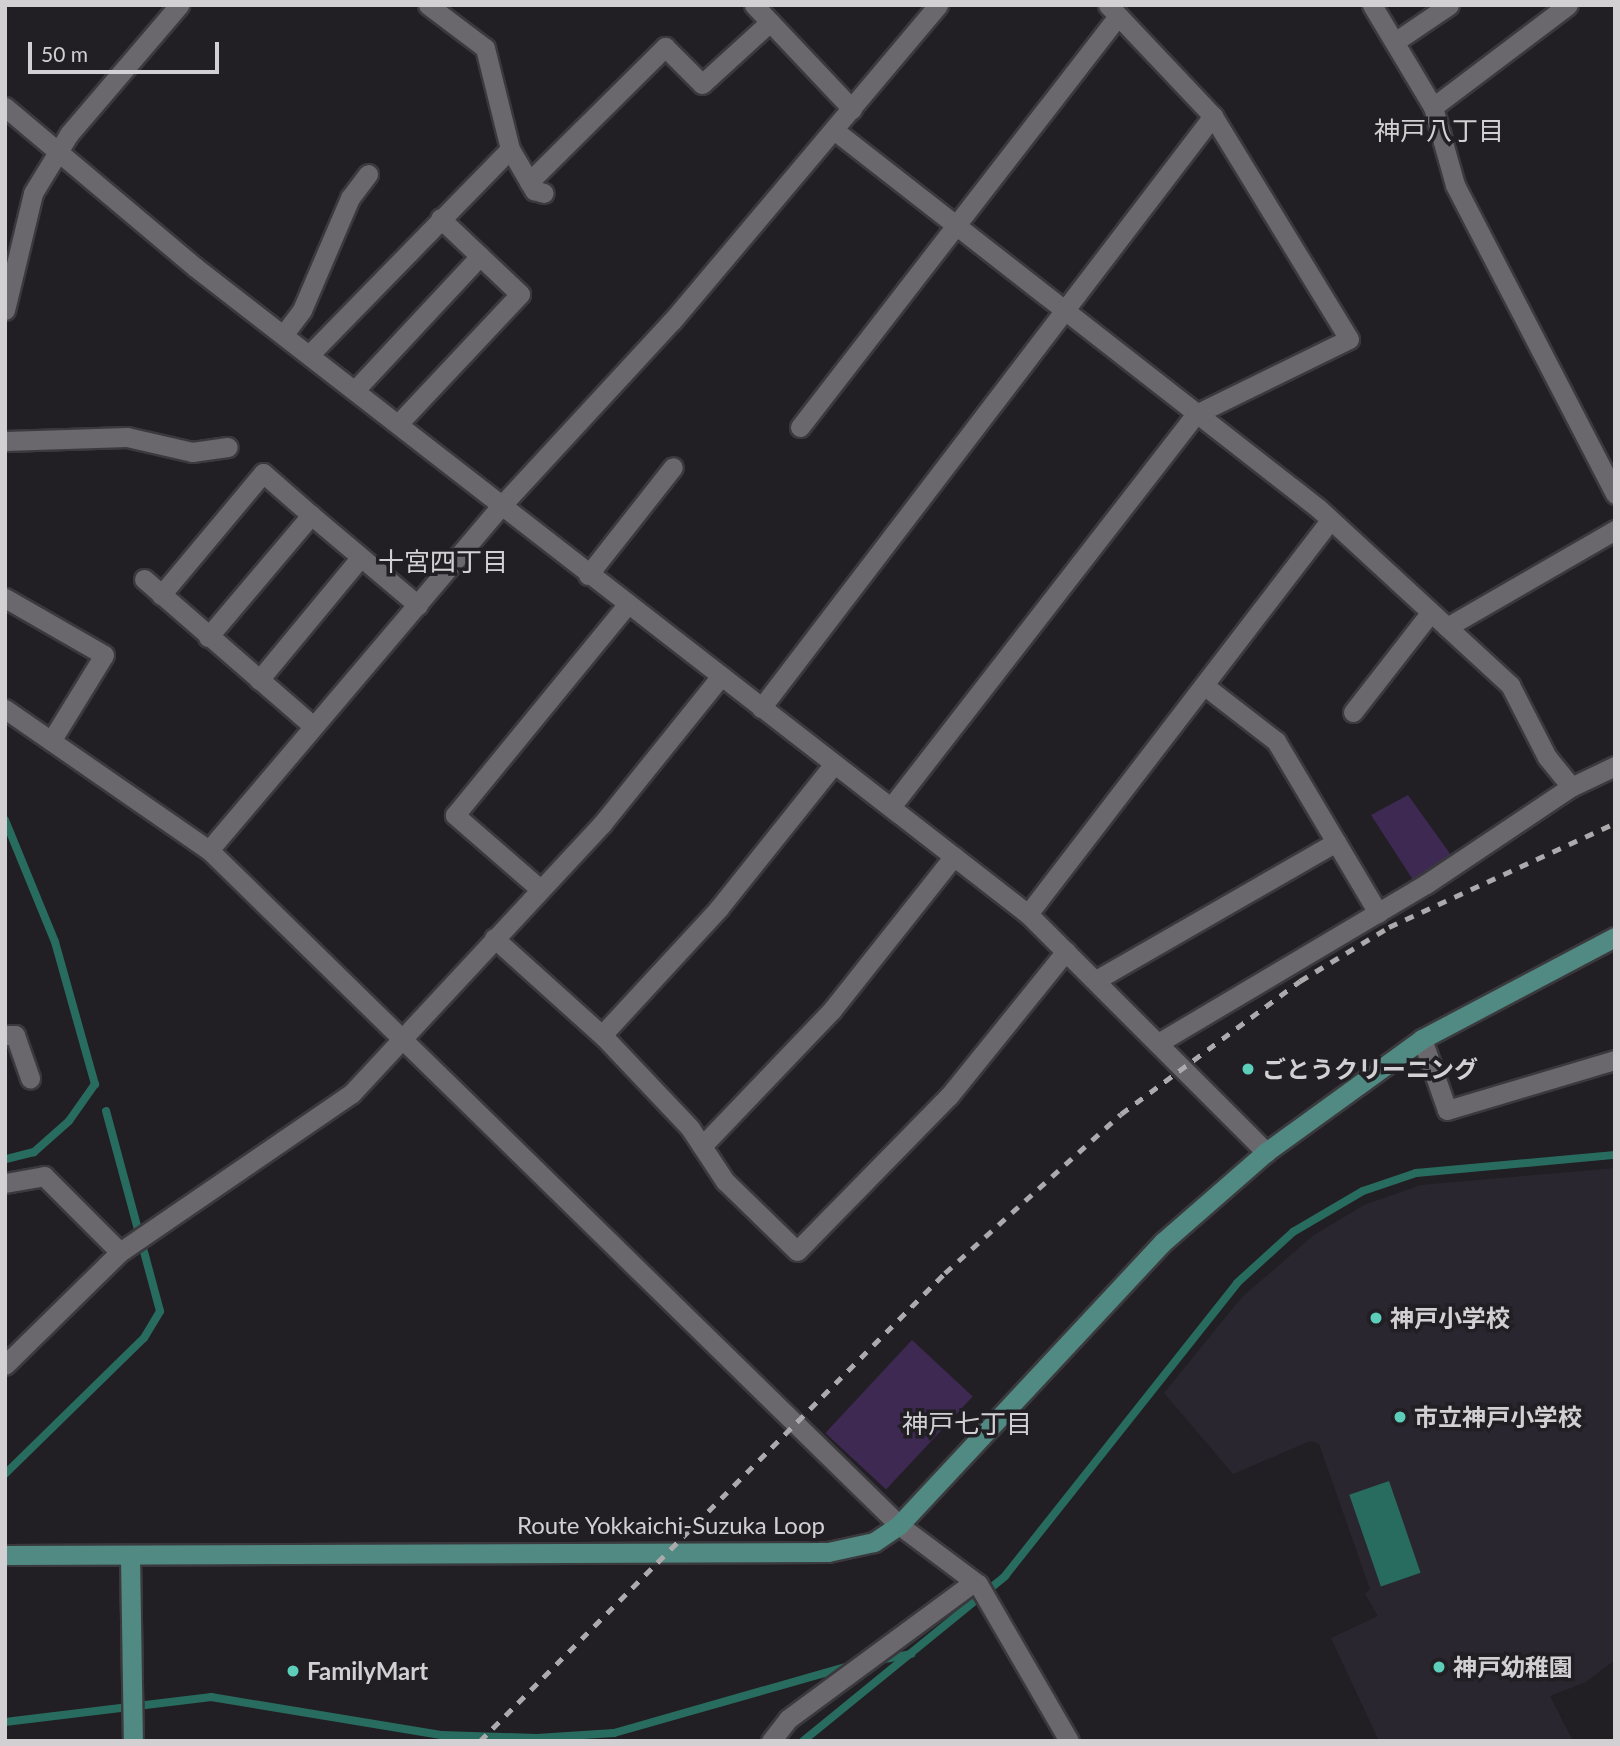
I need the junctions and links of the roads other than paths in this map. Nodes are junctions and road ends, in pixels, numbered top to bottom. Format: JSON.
{"nodes":[{"id":1,"x":179,"y":5,"type":"edge"},
{"id":2,"x":428,"y":5,"type":"edge"},
{"id":3,"x":754,"y":5,"type":"edge"},
{"id":4,"x":938,"y":5,"type":"edge"},
{"id":5,"x":1372,"y":5,"type":"edge"},
{"id":6,"x":1449,"y":5,"type":"edge"},
{"id":7,"x":1567,"y":5,"type":"edge"},
{"id":8,"x":1113,"y":11,"type":"edge"},
{"id":9,"x":770,"y":22,"type":"junction"},
{"id":10,"x":1396,"y":41,"type":"junction"},
{"id":11,"x":5,"y":107,"type":"edge"},
{"id":12,"x":1433,"y":107,"type":"junction"},
{"id":13,"x":852,"y":109,"type":"junction"},
{"id":14,"x":1213,"y":116,"type":"junction"},
{"id":15,"x":834,"y":130,"type":"junction"},
{"id":16,"x":510,"y":149,"type":"junction"},
{"id":17,"x":56,"y":154,"type":"junction"},
{"id":18,"x":368,"y":174,"type":"dead end"},
{"id":19,"x":440,"y":218,"type":"junction"},
{"id":20,"x":955,"y":225,"type":"junction"},
{"id":21,"x":480,"y":256,"type":"junction"},
{"id":22,"x":7,"y":271,"type":"edge"},
{"id":23,"x":5,"y":310,"type":"edge"},
{"id":24,"x":1063,"y":312,"type":"junction"},
{"id":25,"x":284,"y":334,"type":"junction"},
{"id":26,"x":310,"y":354,"type":"junction"},
{"id":27,"x":356,"y":389,"type":"junction"},
{"id":28,"x":1196,"y":414,"type":"junction"},
{"id":29,"x":398,"y":424,"type":"junction"},
{"id":30,"x":800,"y":427,"type":"dead end"},
{"id":31,"x":5,"y":441,"type":"edge"},
{"id":32,"x":228,"y":447,"type":"dead end"},
{"id":33,"x":673,"y":467,"type":"dead end"},
{"id":34,"x":1615,"y":494,"type":"edge"},
{"id":35,"x":501,"y":506,"type":"junction"},
{"id":36,"x":311,"y":515,"type":"junction"},
{"id":37,"x":1329,"y":522,"type":"junction"},
{"id":38,"x":1615,"y":530,"type":"edge"},
{"id":39,"x":360,"y":558,"type":"junction"},
{"id":40,"x":589,"y":575,"type":"junction"},
{"id":41,"x":144,"y":579,"type":"dead end"},
{"id":42,"x":161,"y":594,"type":"junction"},
{"id":43,"x":5,"y":598,"type":"edge"},
{"id":44,"x":418,"y":604,"type":"junction"},
{"id":45,"x":627,"y":605,"type":"junction"},
{"id":46,"x":1430,"y":613,"type":"junction"},
{"id":47,"x":1447,"y":627,"type":"junction"},
{"id":48,"x":208,"y":637,"type":"junction"},
{"id":49,"x":721,"y":677,"type":"junction"},
{"id":50,"x":258,"y":680,"type":"junction"},
{"id":51,"x":1205,"y":686,"type":"junction"},
{"id":52,"x":761,"y":708,"type":"junction"},
{"id":53,"x":5,"y":709,"type":"edge"},
{"id":54,"x":1353,"y":712,"type":"dead end"},
{"id":55,"x":313,"y":726,"type":"junction"},
{"id":56,"x":51,"y":741,"type":"junction"},
{"id":57,"x":834,"y":764,"type":"junction"},
{"id":58,"x":1615,"y":766,"type":"edge"},
{"id":59,"x":1571,"y":787,"type":"junction"},
{"id":60,"x":891,"y":807,"type":"junction"},
{"id":61,"x":1336,"y":842,"type":"junction"},
{"id":62,"x":209,"y":850,"type":"junction"},
{"id":63,"x":954,"y":856,"type":"junction"},
{"id":64,"x":540,"y":889,"type":"junction"},
{"id":65,"x":1378,"y":913,"type":"junction"},
{"id":66,"x":1028,"y":914,"type":"junction"},
{"id":67,"x":494,"y":937,"type":"junction"},
{"id":68,"x":1615,"y":937,"type":"edge"},
{"id":69,"x":1066,"y":951,"type":"junction"},
{"id":70,"x":1096,"y":980,"type":"junction"},
{"id":71,"x":5,"y":1035,"type":"edge"},
{"id":72,"x":401,"y":1035,"type":"junction"},
{"id":73,"x":602,"y":1035,"type":"junction"},
{"id":74,"x":1422,"y":1039,"type":"junction"},
{"id":75,"x":1158,"y":1043,"type":"junction"},
{"id":76,"x":1615,"y":1060,"type":"edge"},
{"id":77,"x":30,"y":1078,"type":"dead end"},
{"id":78,"x":702,"y":1146,"type":"junction"},
{"id":79,"x":1266,"y":1152,"type":"junction"},
{"id":80,"x":5,"y":1183,"type":"edge"},
{"id":81,"x":128,"y":1246,"type":"junction"},
{"id":82,"x":5,"y":1365,"type":"edge"},
{"id":83,"x":899,"y":1525,"type":"junction"},
{"id":84,"x":5,"y":1555,"type":"edge"},
{"id":85,"x":130,"y":1556,"type":"junction"},
{"id":86,"x":976,"y":1583,"type":"junction"},
{"id":87,"x":133,"y":1732,"type":"edge"},
{"id":88,"x":771,"y":1741,"type":"edge"},
{"id":89,"x":1069,"y":1741,"type":"edge"}],
"edges":[{"from":1,"to":17,"type":"street"},
{"from":2,"to":16,"type":"street"},
{"from":3,"to":9,"type":"street"},
{"from":4,"to":13,"type":"street"},
{"from":5,"to":10,"type":"street"},
{"from":6,"to":10,"type":"street"},
{"from":7,"to":12,"type":"street"},
{"from":8,"to":14,"type":"street"},
{"from":8,"to":20,"type":"street"},
{"from":9,"to":13,"type":"street"},
{"from":9,"to":16,"type":"street"},
{"from":10,"to":12,"type":"street"},
{"from":11,"to":17,"type":"street"},
{"from":12,"to":34,"type":"street"},
{"from":13,"to":15,"type":"street"},
{"from":14,"to":24,"type":"street"},
{"from":14,"to":28,"type":"street"},
{"from":15,"to":20,"type":"street"},
{"from":15,"to":35,"type":"street"},
{"from":16,"to":19,"type":"street"},
{"from":17,"to":22,"type":"street"},
{"from":17,"to":25,"type":"street"},
{"from":18,"to":25,"type":"street"},
{"from":19,"to":21,"type":"street"},
{"from":19,"to":26,"type":"street"},
{"from":20,"to":24,"type":"street"},
{"from":20,"to":30,"type":"street"},
{"from":21,"to":27,"type":"street"},
{"from":21,"to":29,"type":"street"},
{"from":22,"to":23,"type":"street"},
{"from":24,"to":28,"type":"street"},
{"from":24,"to":52,"type":"street"},
{"from":25,"to":26,"type":"street"},
{"from":26,"to":27,"type":"street"},
{"from":27,"to":29,"type":"street"},
{"from":28,"to":37,"type":"street"},
{"from":28,"to":60,"type":"street"},
{"from":29,"to":35,"type":"street"},
{"from":31,"to":32,"type":"street"},
{"from":33,"to":40,"type":"street"},
{"from":35,"to":40,"type":"street"},
{"from":35,"to":44,"type":"street"},
{"from":36,"to":39,"type":"street"},
{"from":36,"to":42,"type":"street"},
{"from":36,"to":48,"type":"street"},
{"from":37,"to":46,"type":"street"},
{"from":37,"to":51,"type":"street"},
{"from":38,"to":47,"type":"street"},
{"from":39,"to":44,"type":"street"},
{"from":39,"to":50,"type":"street"},
{"from":40,"to":45,"type":"street"},
{"from":41,"to":42,"type":"street"},
{"from":42,"to":48,"type":"street"},
{"from":43,"to":56,"type":"street"},
{"from":44,"to":55,"type":"street"},
{"from":45,"to":49,"type":"street"},
{"from":45,"to":64,"type":"street"},
{"from":46,"to":47,"type":"street"},
{"from":46,"to":54,"type":"street"},
{"from":47,"to":59,"type":"street"},
{"from":48,"to":50,"type":"street"},
{"from":49,"to":52,"type":"street"},
{"from":49,"to":64,"type":"street"},
{"from":50,"to":55,"type":"street"},
{"from":51,"to":61,"type":"street"},
{"from":51,"to":66,"type":"street"},
{"from":52,"to":57,"type":"street"},
{"from":53,"to":56,"type":"street"},
{"from":55,"to":62,"type":"street"},
{"from":56,"to":62,"type":"street"},
{"from":57,"to":60,"type":"street"},
{"from":57,"to":73,"type":"street"},
{"from":58,"to":59,"type":"street"},
{"from":59,"to":65,"type":"street"},
{"from":60,"to":63,"type":"street"},
{"from":61,"to":65,"type":"street"},
{"from":61,"to":70,"type":"street"},
{"from":62,"to":72,"type":"street"},
{"from":63,"to":66,"type":"street"},
{"from":63,"to":78,"type":"street"},
{"from":64,"to":67,"type":"street"},
{"from":65,"to":75,"type":"street"},
{"from":66,"to":69,"type":"street"},
{"from":67,"to":72,"type":"street"},
{"from":67,"to":73,"type":"street"},
{"from":68,"to":74,"type":"main road","name":"Route Yokkaichi-Suzuka Loop"},
{"from":69,"to":70,"type":"street"},
{"from":69,"to":78,"type":"street"},
{"from":70,"to":75,"type":"street"},
{"from":71,"to":77,"type":"street"},
{"from":72,"to":81,"type":"street"},
{"from":72,"to":83,"type":"street"},
{"from":73,"to":78,"type":"street"},
{"from":74,"to":76,"type":"street"},
{"from":74,"to":79,"type":"main road","name":"Route Yokkaichi-Suzuka Loop"},
{"from":75,"to":79,"type":"street"},
{"from":79,"to":83,"type":"main road","name":"Route Yokkaichi-Suzuka Loop"},
{"from":80,"to":81,"type":"street"},
{"from":81,"to":82,"type":"street"},
{"from":83,"to":85,"type":"main road","name":"Route Yokkaichi-Suzuka Loop"},
{"from":83,"to":86,"type":"street"},
{"from":84,"to":85,"type":"main road","name":"Route Yokkaichi-Suzuka Loop"},
{"from":85,"to":87,"type":"main road"},
{"from":86,"to":88,"type":"street"},
{"from":86,"to":89,"type":"street"}]}
